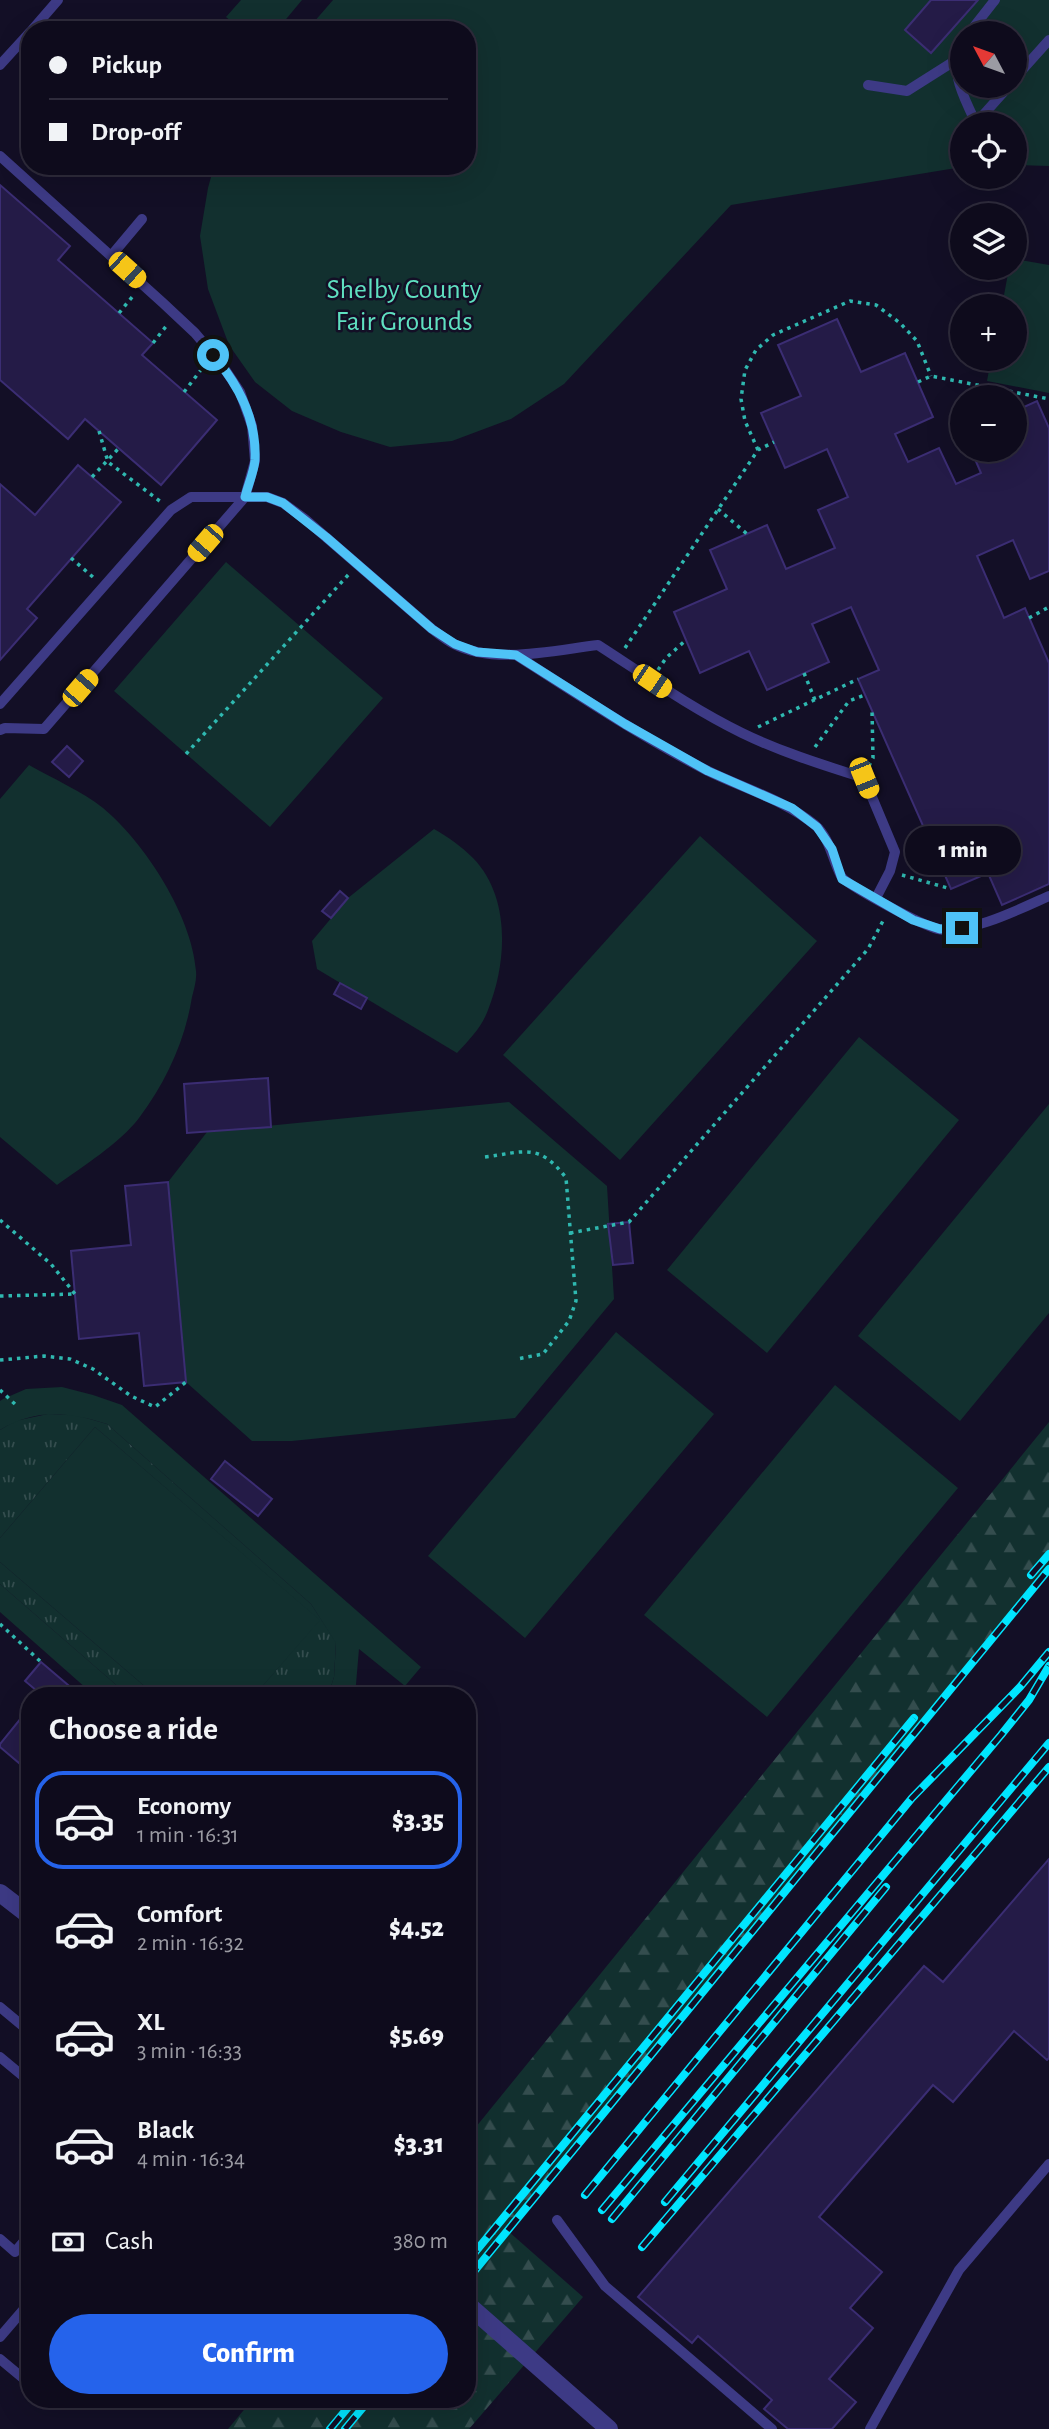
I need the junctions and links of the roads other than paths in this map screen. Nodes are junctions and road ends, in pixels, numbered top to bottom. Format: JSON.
{"nodes":[{"id":1,"x":58,"y":0,"type":"edge"},
{"id":2,"x":995,"y":0,"type":"edge"},
{"id":3,"x":40,"y":21,"type":"edge"},
{"id":4,"x":978,"y":21,"type":"edge"},
{"id":5,"x":1049,"y":40,"type":"edge"},
{"id":6,"x":21,"y":42,"type":"edge"},
{"id":7,"x":950,"y":64,"type":"edge"},
{"id":8,"x":0,"y":65,"type":"edge"},
{"id":9,"x":1027,"y":65,"type":"edge"},
{"id":10,"x":868,"y":85,"type":"dead end"},
{"id":11,"x":999,"y":98,"type":"edge"},
{"id":12,"x":986,"y":112,"type":"edge"},
{"id":13,"x":0,"y":156,"type":"edge"},
{"id":14,"x":21,"y":175,"type":"edge"},
{"id":15,"x":21,"y":175,"type":"edge"},
{"id":16,"x":142,"y":219,"type":"dead end"},
{"id":17,"x":111,"y":256,"type":"junction"},
{"id":18,"x":245,"y":497,"type":"junction"},
{"id":19,"x":516,"y":655,"type":"junction"},
{"id":20,"x":0,"y":704,"type":"edge"},
{"id":21,"x":0,"y":730,"type":"edge"},
{"id":22,"x":1049,"y":896,"type":"edge"},
{"id":23,"x":876,"y":898,"type":"junction"},
{"id":24,"x":0,"y":1893,"type":"edge"},
{"id":25,"x":21,"y":1909,"type":"edge"},
{"id":26,"x":0,"y":2007,"type":"edge"},
{"id":27,"x":21,"y":2024,"type":"edge"},
{"id":28,"x":0,"y":2057,"type":"edge"},
{"id":29,"x":21,"y":2074,"type":"edge"},
{"id":30,"x":1049,"y":2164,"type":"edge"},
{"id":31,"x":557,"y":2220,"type":"dead end"},
{"id":32,"x":0,"y":2239,"type":"edge"},
{"id":33,"x":21,"y":2245,"type":"edge"},
{"id":34,"x":21,"y":2312,"type":"edge"},
{"id":35,"x":476,"y":2312,"type":"edge"},
{"id":36,"x":0,"y":2337,"type":"edge"},
{"id":37,"x":0,"y":2359,"type":"edge"},
{"id":38,"x":21,"y":2376,"type":"edge"},
{"id":39,"x":609,"y":2429,"type":"edge"},
{"id":40,"x":772,"y":2429,"type":"edge"},
{"id":41,"x":870,"y":2429,"type":"edge"}],
"edges":[{"from":1,"to":3,"type":"lane"},
{"from":2,"to":4,"type":"lane"},
{"from":5,"to":9,"type":"lane"},
{"from":6,"to":8,"type":"lane"},
{"from":7,"to":10,"type":"lane"},
{"from":11,"to":12,"type":"lane"},
{"from":13,"to":15,"type":"lane"},
{"from":14,"to":17,"type":"lane"},
{"from":16,"to":17,"type":"lane"},
{"from":17,"to":18,"type":"lane"},
{"from":18,"to":19,"type":"lane"},
{"from":18,"to":20,"type":"lane"},
{"from":18,"to":21,"type":"lane"},
{"from":19,"to":23,"type":"lane"},
{"from":19,"to":23,"type":"lane"},
{"from":22,"to":23,"type":"lane"},
{"from":24,"to":25,"type":"street"},
{"from":26,"to":27,"type":"lane"},
{"from":28,"to":29,"type":"lane"},
{"from":30,"to":41,"type":"lane"},
{"from":31,"to":40,"type":"lane"},
{"from":32,"to":33,"type":"lane"},
{"from":34,"to":36,"type":"lane"},
{"from":35,"to":39,"type":"street"},
{"from":37,"to":38,"type":"lane"}]}
